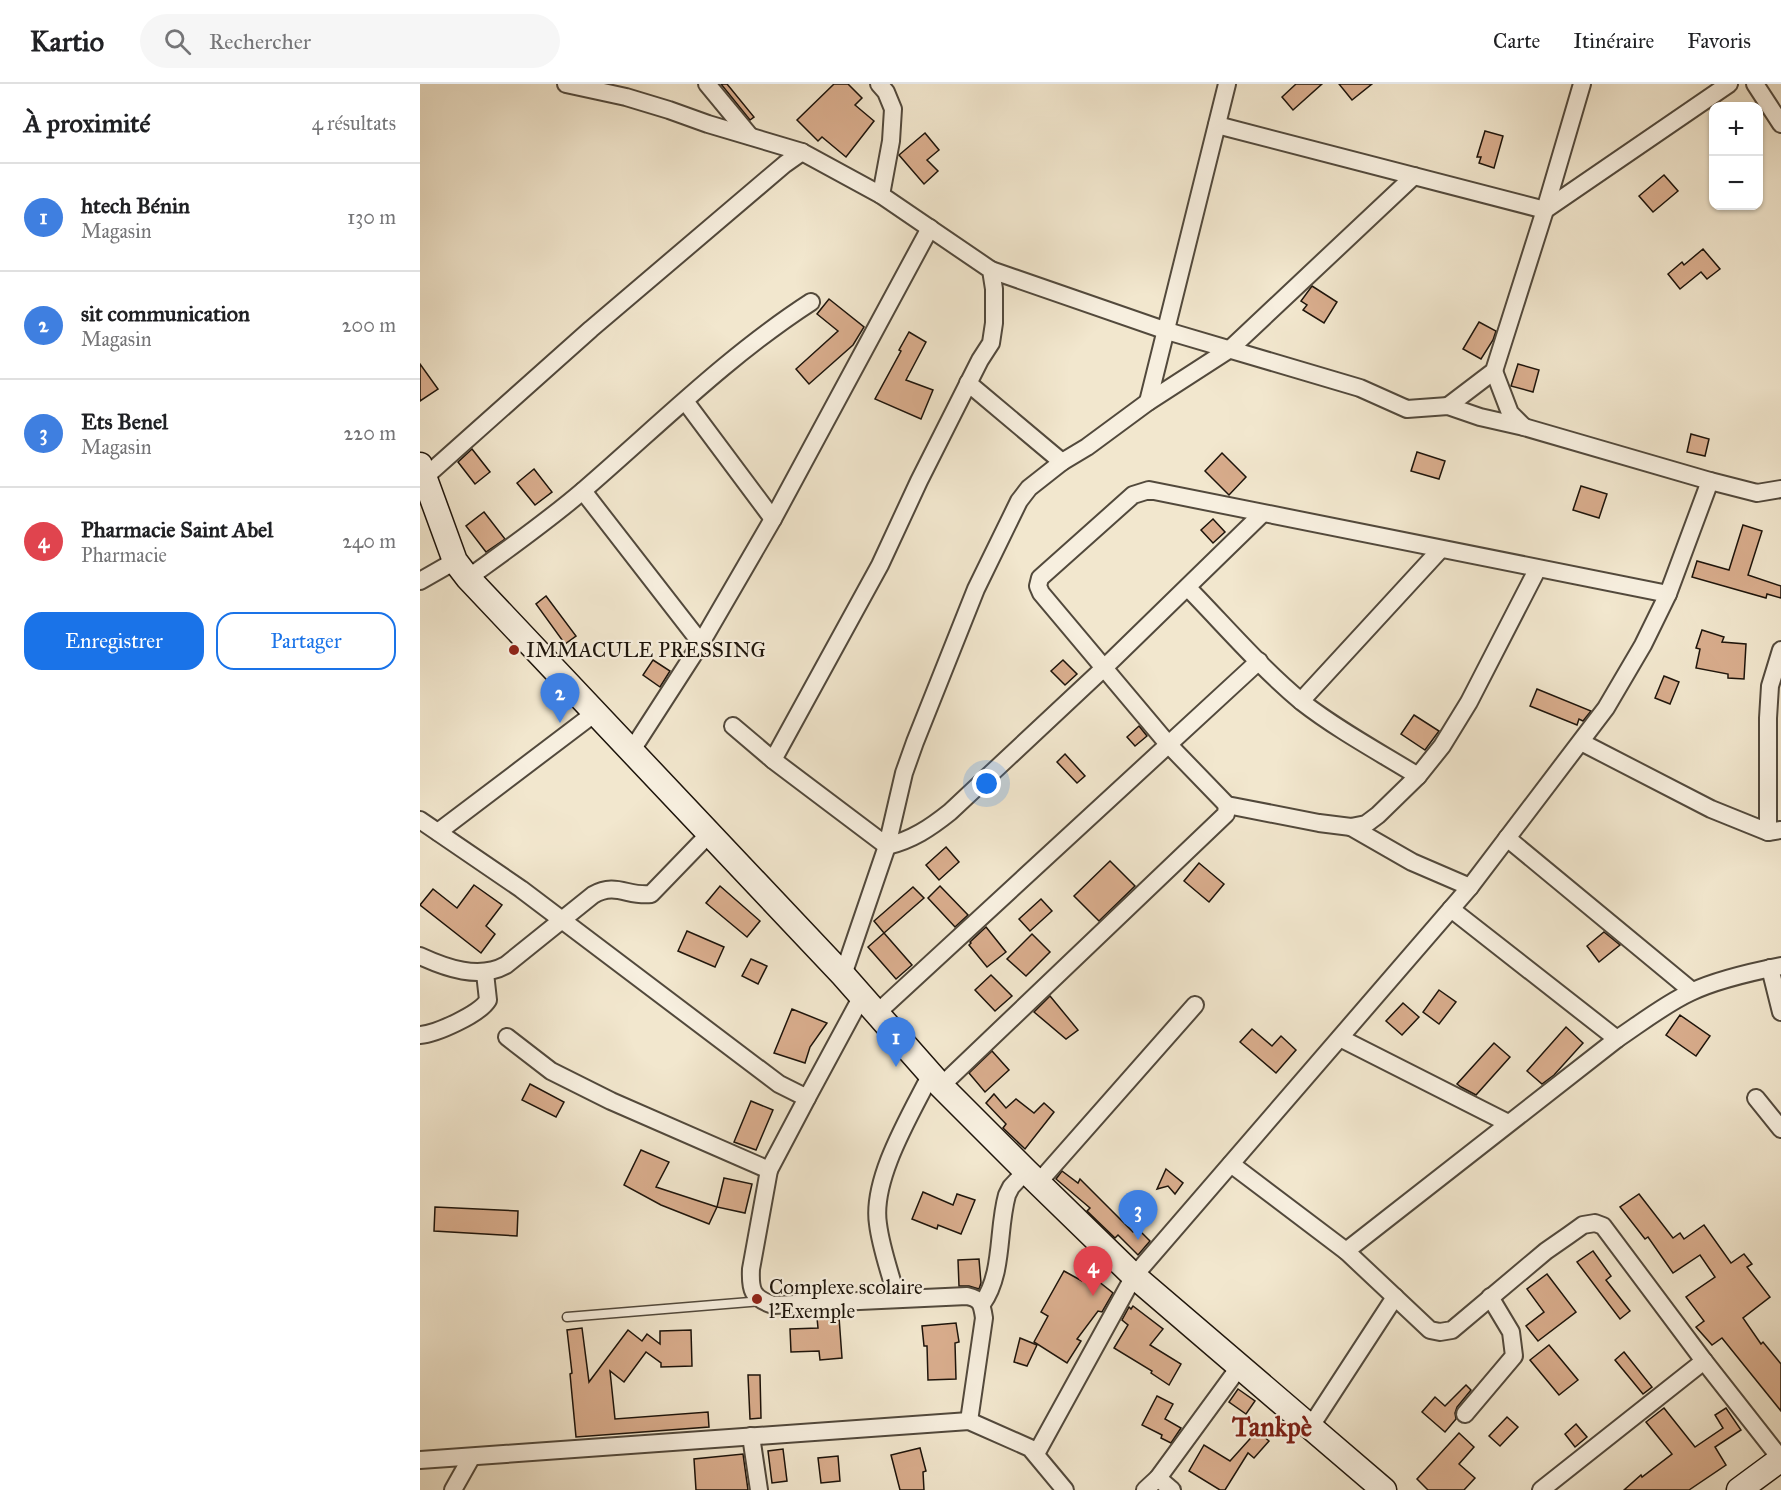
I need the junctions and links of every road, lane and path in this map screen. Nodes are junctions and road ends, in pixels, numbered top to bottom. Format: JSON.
{"nodes":[{"id":1,"x":566,"y":84,"type":"edge"},
{"id":2,"x":707,"y":84,"type":"edge"},
{"id":3,"x":879,"y":84,"type":"edge"},
{"id":4,"x":1227,"y":84,"type":"edge"},
{"id":5,"x":1582,"y":84,"type":"edge"},
{"id":6,"x":1729,"y":84,"type":"edge"},
{"id":7,"x":1755,"y":84,"type":"edge"},
{"id":8,"x":1781,"y":124,"type":"edge"},
{"id":9,"x":1217,"y":125,"type":"junction"},
{"id":10,"x":751,"y":136,"type":"junction"},
{"id":11,"x":802,"y":152,"type":"junction"},
{"id":12,"x":1414,"y":176,"type":"junction"},
{"id":13,"x":881,"y":195,"type":"junction"},
{"id":14,"x":1545,"y":210,"type":"junction"},
{"id":15,"x":930,"y":228,"type":"junction"},
{"id":16,"x":992,"y":270,"type":"junction"},
{"id":17,"x":811,"y":303,"type":"dead end"},
{"id":18,"x":1167,"y":331,"type":"junction"},
{"id":19,"x":1230,"y":349,"type":"junction"},
{"id":20,"x":1494,"y":371,"type":"junction"},
{"id":21,"x":968,"y":383,"type":"junction"},
{"id":22,"x":685,"y":401,"type":"junction"},
{"id":23,"x":1148,"y":402,"type":"junction"},
{"id":24,"x":1448,"y":406,"type":"junction"},
{"id":25,"x":1524,"y":427,"type":"junction"},
{"id":26,"x":1062,"y":462,"type":"junction"},
{"id":27,"x":423,"y":471,"type":"edge"},
{"id":28,"x":1710,"y":481,"type":"junction"},
{"id":29,"x":1781,"y":489,"type":"edge"},
{"id":30,"x":583,"y":491,"type":"junction"},
{"id":31,"x":1262,"y":514,"type":"junction"},
{"id":32,"x":773,"y":519,"type":"junction"},
{"id":33,"x":1440,"y":549,"type":"junction"},
{"id":34,"x":1538,"y":568,"type":"junction"},
{"id":35,"x":462,"y":569,"type":"junction"},
{"id":36,"x":420,"y":580,"type":"edge"},
{"id":37,"x":1188,"y":588,"type":"junction"},
{"id":38,"x":1668,"y":594,"type":"junction"},
{"id":39,"x":701,"y":643,"type":"junction"},
{"id":40,"x":1781,"y":650,"type":"edge"},
{"id":41,"x":1258,"y":661,"type":"junction"},
{"id":42,"x":1105,"y":667,"type":"junction"},
{"id":43,"x":1775,"y":687,"type":"edge"},
{"id":44,"x":1301,"y":701,"type":"junction"},
{"id":45,"x":595,"y":713,"type":"junction"},
{"id":46,"x":734,"y":726,"type":"dead end"},
{"id":47,"x":1581,"y":742,"type":"junction"},
{"id":48,"x":1168,"y":744,"type":"junction"},
{"id":49,"x":632,"y":750,"type":"junction"},
{"id":50,"x":773,"y":760,"type":"junction"},
{"id":51,"x":1418,"y":776,"type":"junction"},
{"id":52,"x":1227,"y":806,"type":"junction"},
{"id":53,"x":420,"y":819,"type":"edge"},
{"id":54,"x":1351,"y":827,"type":"junction"},
{"id":55,"x":1774,"y":831,"type":"edge"},
{"id":56,"x":438,"y":832,"type":"junction"},
{"id":57,"x":710,"y":833,"type":"junction"},
{"id":58,"x":1507,"y":838,"type":"junction"},
{"id":59,"x":887,"y":846,"type":"junction"},
{"id":60,"x":1470,"y":886,"type":"junction"},
{"id":61,"x":1451,"y":909,"type":"junction"},
{"id":62,"x":561,"y":921,"type":"junction"},
{"id":63,"x":420,"y":956,"type":"edge"},
{"id":64,"x":1775,"y":967,"type":"edge"},
{"id":65,"x":485,"y":973,"type":"junction"},
{"id":66,"x":843,"y":975,"type":"junction"},
{"id":67,"x":1692,"y":991,"type":"junction"},
{"id":68,"x":869,"y":1005,"type":"junction"},
{"id":69,"x":1195,"y":1005,"type":"dead end"},
{"id":70,"x":1781,"y":1012,"type":"edge"},
{"id":71,"x":420,"y":1035,"type":"edge"},
{"id":72,"x":507,"y":1038,"type":"dead end"},
{"id":73,"x":1340,"y":1038,"type":"junction"},
{"id":74,"x":1617,"y":1039,"type":"junction"},
{"id":75,"x":936,"y":1080,"type":"junction"},
{"id":76,"x":807,"y":1098,"type":"junction"},
{"id":77,"x":1756,"y":1098,"type":"dead end"},
{"id":78,"x":1508,"y":1123,"type":"junction"},
{"id":79,"x":1781,"y":1129,"type":"edge"},
{"id":80,"x":1231,"y":1164,"type":"junction"},
{"id":81,"x":769,"y":1170,"type":"junction"},
{"id":82,"x":1032,"y":1177,"type":"junction"},
{"id":83,"x":1346,"y":1251,"type":"junction"},
{"id":84,"x":1134,"y":1276,"type":"junction"},
{"id":85,"x":1395,"y":1297,"type":"junction"},
{"id":86,"x":1490,"y":1297,"type":"junction"},
{"id":87,"x":897,"y":1299,"type":"junction"},
{"id":88,"x":763,"y":1301,"type":"junction"},
{"id":89,"x":982,"y":1304,"type":"junction"},
{"id":90,"x":567,"y":1317,"type":"dead end"},
{"id":91,"x":1704,"y":1361,"type":"junction"},
{"id":92,"x":1240,"y":1366,"type":"junction"},
{"id":93,"x":1465,"y":1414,"type":"dead end"},
{"id":94,"x":969,"y":1421,"type":"junction"},
{"id":95,"x":1311,"y":1426,"type":"junction"},
{"id":96,"x":751,"y":1436,"type":"junction"},
{"id":97,"x":1036,"y":1455,"type":"junction"},
{"id":98,"x":471,"y":1458,"type":"junction"},
{"id":99,"x":1781,"y":1459,"type":"edge"},
{"id":100,"x":420,"y":1460,"type":"edge"},
{"id":101,"x":1376,"y":1482,"type":"edge"},
{"id":102,"x":1152,"y":1484,"type":"edge"},
{"id":103,"x":453,"y":1490,"type":"edge"},
{"id":104,"x":759,"y":1490,"type":"edge"},
{"id":105,"x":1065,"y":1490,"type":"edge"},
{"id":106,"x":1172,"y":1490,"type":"edge"},
{"id":107,"x":1389,"y":1490,"type":"edge"},
{"id":108,"x":1541,"y":1490,"type":"edge"},
{"id":109,"x":1739,"y":1490,"type":"edge"}],
"edges":[{"from":1,"to":10,"type":"street"},
{"from":2,"to":10,"type":"street"},
{"from":3,"to":13,"type":"street"},
{"from":4,"to":9,"type":"street"},
{"from":5,"to":14,"type":"street"},
{"from":6,"to":14,"type":"street"},
{"from":7,"to":8,"type":"street"},
{"from":9,"to":12,"type":"street"},
{"from":9,"to":18,"type":"street"},
{"from":10,"to":11,"type":"street"},
{"from":11,"to":13,"type":"street"},
{"from":11,"to":27,"type":"street"},
{"from":12,"to":14,"type":"street"},
{"from":12,"to":19,"type":"street"},
{"from":13,"to":15,"type":"street"},
{"from":14,"to":20,"type":"street"},
{"from":15,"to":16,"type":"street"},
{"from":15,"to":32,"type":"street"},
{"from":16,"to":18,"type":"street"},
{"from":16,"to":21,"type":"street"},
{"from":17,"to":22,"type":"street"},
{"from":18,"to":19,"type":"street"},
{"from":18,"to":23,"type":"street"},
{"from":19,"to":23,"type":"street"},
{"from":19,"to":24,"type":"street"},
{"from":20,"to":24,"type":"street"},
{"from":20,"to":25,"type":"street"},
{"from":21,"to":26,"type":"street"},
{"from":21,"to":50,"type":"street"},
{"from":22,"to":30,"type":"street"},
{"from":22,"to":32,"type":"street"},
{"from":23,"to":26,"type":"street"},
{"from":24,"to":25,"type":"street"},
{"from":25,"to":28,"type":"street"},
{"from":26,"to":59,"type":"street"},
{"from":27,"to":35,"type":"street"},
{"from":28,"to":29,"type":"street"},
{"from":28,"to":38,"type":"street"},
{"from":30,"to":35,"type":"street"},
{"from":30,"to":39,"type":"street"},
{"from":31,"to":33,"type":"street"},
{"from":31,"to":37,"type":"street"},
{"from":31,"to":42,"type":"street"},
{"from":32,"to":39,"type":"street"},
{"from":33,"to":34,"type":"street"},
{"from":33,"to":44,"type":"street"},
{"from":34,"to":38,"type":"street"},
{"from":34,"to":51,"type":"street"},
{"from":35,"to":36,"type":"street"},
{"from":35,"to":45,"type":"street"},
{"from":37,"to":41,"type":"street"},
{"from":37,"to":42,"type":"street"},
{"from":38,"to":47,"type":"street"},
{"from":39,"to":49,"type":"street"},
{"from":40,"to":43,"type":"street"},
{"from":41,"to":44,"type":"street"},
{"from":41,"to":48,"type":"street"},
{"from":42,"to":48,"type":"street"},
{"from":42,"to":59,"type":"street"},
{"from":43,"to":55,"type":"street"},
{"from":44,"to":51,"type":"street"},
{"from":45,"to":49,"type":"street"},
{"from":45,"to":56,"type":"street"},
{"from":46,"to":50,"type":"street"},
{"from":47,"to":55,"type":"street"},
{"from":47,"to":58,"type":"street"},
{"from":48,"to":52,"type":"street"},
{"from":48,"to":68,"type":"street"},
{"from":49,"to":57,"type":"street"},
{"from":50,"to":59,"type":"street"},
{"from":51,"to":54,"type":"street"},
{"from":52,"to":54,"type":"street"},
{"from":52,"to":75,"type":"street"},
{"from":53,"to":56,"type":"street"},
{"from":54,"to":60,"type":"street"},
{"from":56,"to":62,"type":"street"},
{"from":57,"to":62,"type":"street"},
{"from":57,"to":66,"type":"street"},
{"from":58,"to":60,"type":"street"},
{"from":58,"to":67,"type":"street"},
{"from":59,"to":66,"type":"street"},
{"from":60,"to":61,"type":"street"},
{"from":61,"to":73,"type":"street"},
{"from":61,"to":74,"type":"street"},
{"from":62,"to":65,"type":"street"},
{"from":62,"to":76,"type":"street"},
{"from":63,"to":65,"type":"street"},
{"from":64,"to":67,"type":"street"},
{"from":64,"to":70,"type":"street"},
{"from":65,"to":71,"type":"street"},
{"from":66,"to":68,"type":"street"},
{"from":67,"to":74,"type":"street"},
{"from":68,"to":75,"type":"street"},
{"from":68,"to":76,"type":"street"},
{"from":69,"to":82,"type":"street"},
{"from":72,"to":81,"type":"street"},
{"from":73,"to":78,"type":"street"},
{"from":73,"to":80,"type":"street"},
{"from":74,"to":78,"type":"street"},
{"from":75,"to":82,"type":"street"},
{"from":75,"to":87,"type":"street"},
{"from":76,"to":81,"type":"street"},
{"from":77,"to":79,"type":"street"},
{"from":78,"to":83,"type":"street"},
{"from":80,"to":83,"type":"street"},
{"from":80,"to":84,"type":"street"},
{"from":81,"to":88,"type":"street"},
{"from":82,"to":84,"type":"street"},
{"from":82,"to":89,"type":"street"},
{"from":83,"to":85,"type":"street"},
{"from":84,"to":92,"type":"street"},
{"from":84,"to":97,"type":"street"},
{"from":85,"to":86,"type":"street"},
{"from":85,"to":95,"type":"street"},
{"from":86,"to":91,"type":"street"},
{"from":86,"to":93,"type":"street"},
{"from":87,"to":88,"type":"street"},
{"from":87,"to":89,"type":"street"},
{"from":88,"to":90,"type":"lane"},
{"from":89,"to":94,"type":"street"},
{"from":91,"to":99,"type":"street"},
{"from":91,"to":108,"type":"street"},
{"from":92,"to":95,"type":"street"},
{"from":92,"to":102,"type":"street"},
{"from":94,"to":96,"type":"street"},
{"from":94,"to":97,"type":"street"},
{"from":95,"to":101,"type":"street"},
{"from":96,"to":98,"type":"street"},
{"from":96,"to":104,"type":"street"},
{"from":97,"to":105,"type":"street"},
{"from":98,"to":100,"type":"street"},
{"from":98,"to":103,"type":"street"},
{"from":99,"to":109,"type":"street"},
{"from":101,"to":107,"type":"street"},
{"from":102,"to":106,"type":"street"}]}
